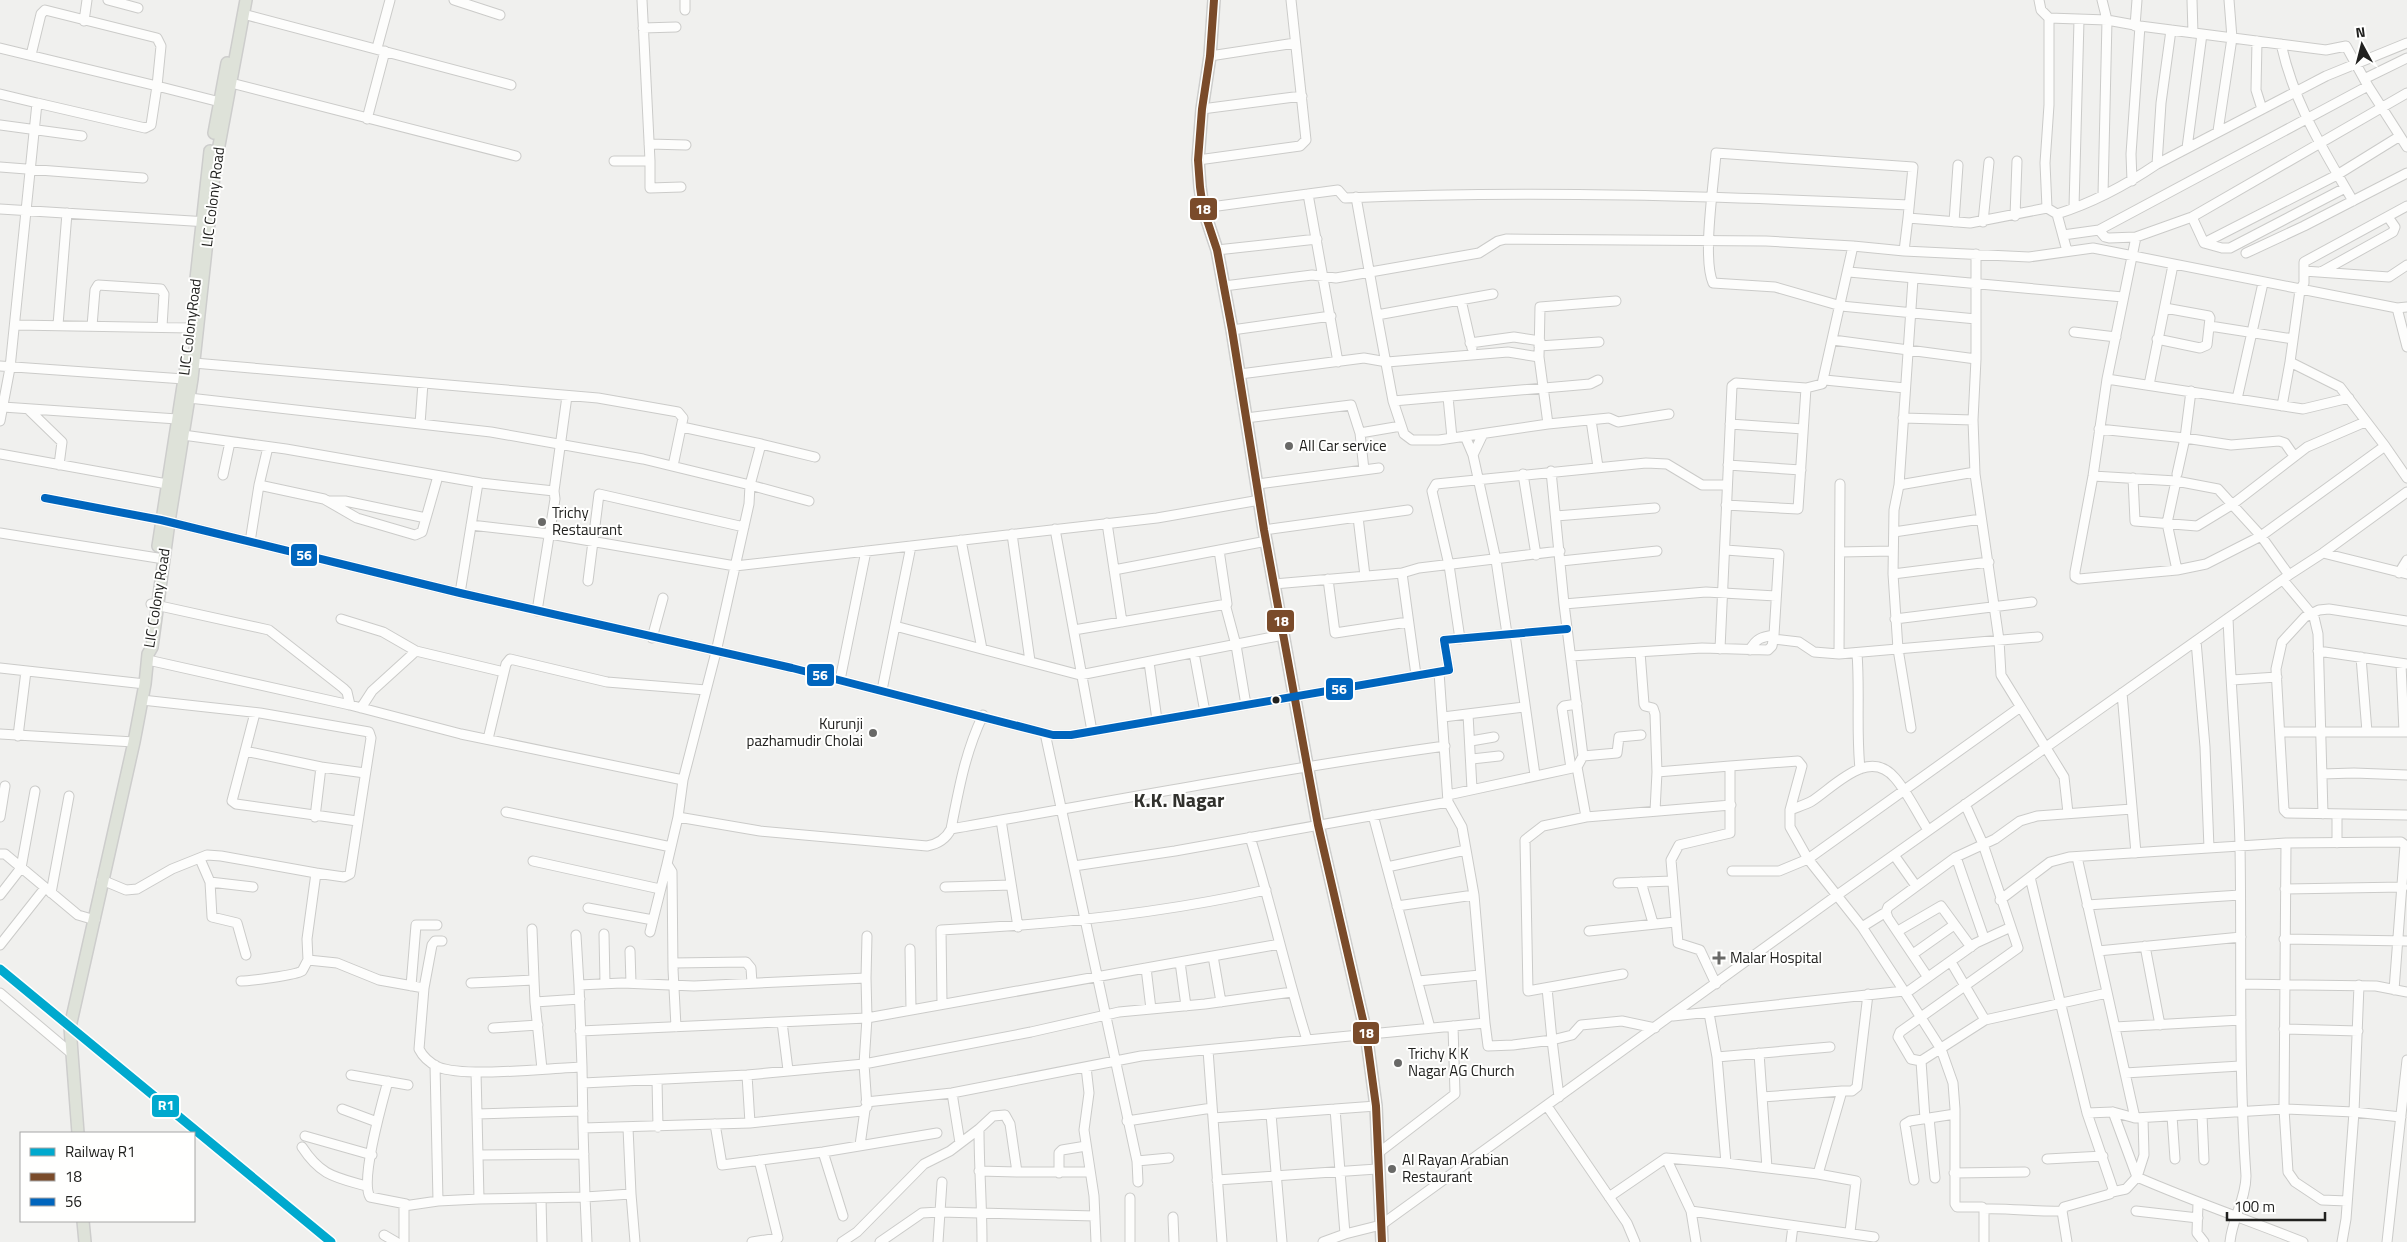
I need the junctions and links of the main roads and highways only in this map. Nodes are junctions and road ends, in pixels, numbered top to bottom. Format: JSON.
{"nodes":[{"id":1,"x":1214,"y":0,"type":"edge"},
{"id":2,"x":242,"y":6,"type":"edge"},
{"id":3,"x":224,"y":103,"type":"junction"},
{"id":4,"x":206,"y":222,"type":"junction"},
{"id":5,"x":189,"y":370,"type":"junction"},
{"id":6,"x":165,"y":521,"type":"junction"},
{"id":7,"x":148,"y":657,"type":"joint"},
{"id":8,"x":78,"y":1132,"type":"edge"},
{"id":9,"x":83,"y":1222,"type":"edge"},
{"id":10,"x":85,"y":1242,"type":"edge"},
{"id":11,"x":1382,"y":1242,"type":"edge"}],
"edges":[{"from":1,"to":11,"type":"main road"},
{"from":2,"to":3,"type":"main road","name":"LIC ColonyRoad"},
{"from":2,"to":3,"type":"main road"},
{"from":3,"to":4,"type":"main road","name":"LIC ColonyRoad"},
{"from":4,"to":5,"type":"main road","name":"LIC Colony Road"},
{"from":4,"to":5,"type":"main road","name":"LIC ColonyRoad"},
{"from":5,"to":6,"type":"main road","name":"LIC ColonyRoad"},
{"from":5,"to":6,"type":"main road","name":"LIC Colony Road"},
{"from":6,"to":7,"type":"main road","name":"LIC ColonyRoad"},
{"from":7,"to":8,"type":"main road","name":"LIC Colony Road"},
{"from":9,"to":10,"type":"main road"}]}
